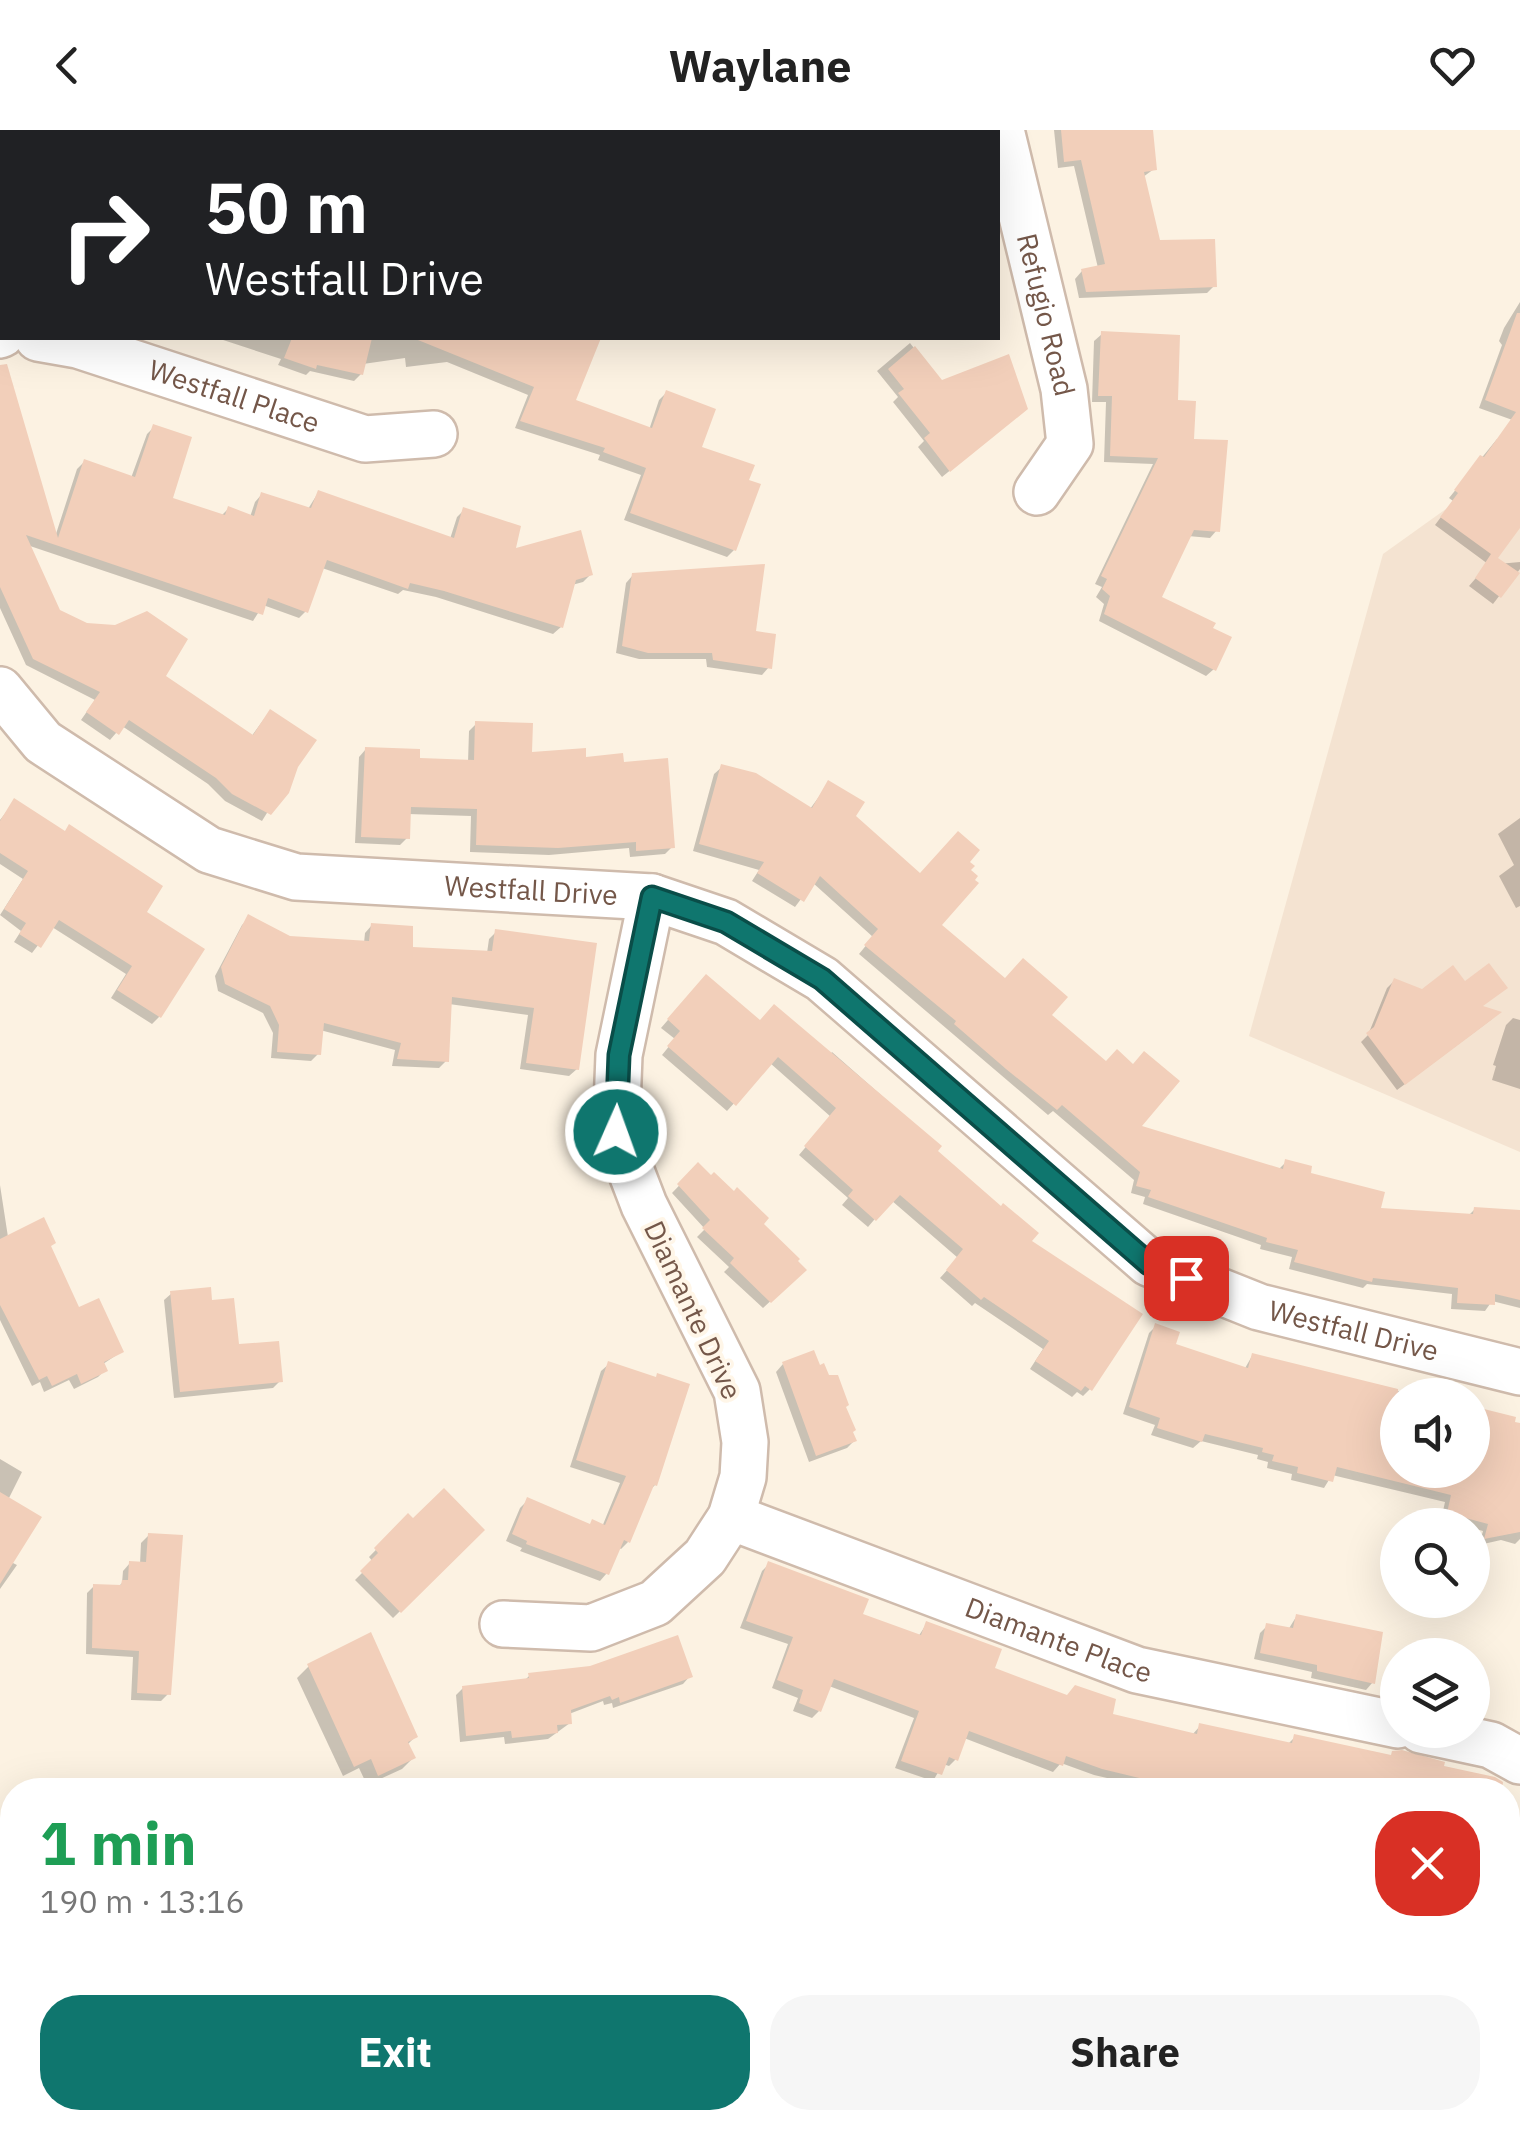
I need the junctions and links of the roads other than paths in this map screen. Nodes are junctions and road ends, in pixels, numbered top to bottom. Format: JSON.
{"nodes":[{"id":1,"x":1001,"y":130,"type":"edge"},
{"id":2,"x":49,"y":340,"type":"edge"},
{"id":3,"x":434,"y":434,"type":"dead end"},
{"id":4,"x":1037,"y":492,"type":"dead end"},
{"id":5,"x":0,"y":690,"type":"edge"},
{"id":6,"x":652,"y":897,"type":"junction"},
{"id":7,"x":1520,"y":1372,"type":"edge"},
{"id":8,"x":731,"y":1517,"type":"junction"},
{"id":9,"x":503,"y":1624,"type":"dead end"},
{"id":10,"x":1380,"y":1721,"type":"edge"},
{"id":11,"x":1490,"y":1745,"type":"edge"},
{"id":12,"x":1520,"y":1760,"type":"edge"}],
"edges":[{"from":1,"to":4,"type":"street","name":"Refugio Road"},
{"from":2,"to":3,"type":"street","name":"Westfall Place"},
{"from":5,"to":6,"type":"street","name":"Westfall Drive"},
{"from":6,"to":7,"type":"street","name":"Westfall Drive"},
{"from":6,"to":8,"type":"street","name":"Diamante Drive"},
{"from":8,"to":9,"type":"street","name":"Diamante Drive"},
{"from":8,"to":10,"type":"street","name":"Diamante Place"},
{"from":11,"to":12,"type":"street"}]}
